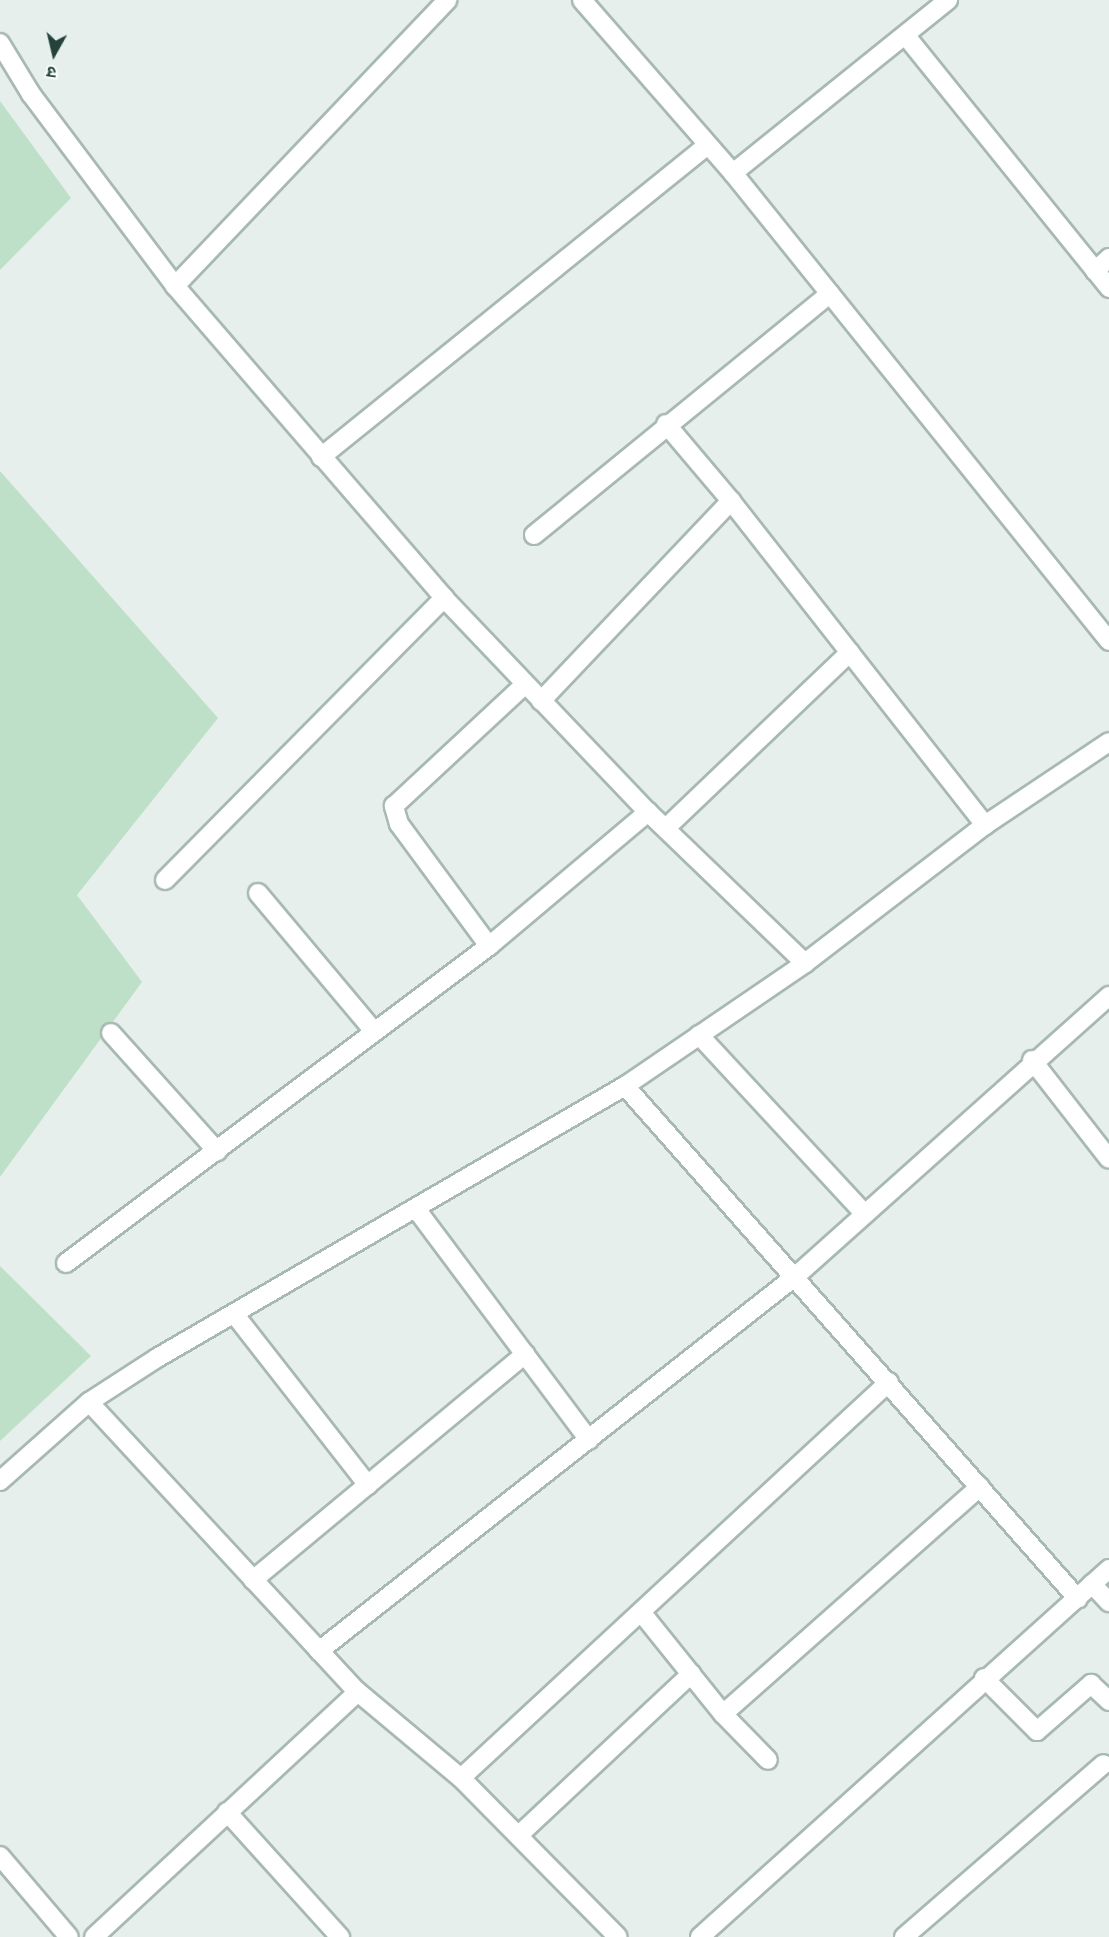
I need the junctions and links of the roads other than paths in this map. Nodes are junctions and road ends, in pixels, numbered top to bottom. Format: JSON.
{"nodes":[{"id":1,"x":447,"y":0,"type":"edge"},
{"id":2,"x":583,"y":0,"type":"edge"},
{"id":3,"x":948,"y":0,"type":"edge"},
{"id":4,"x":906,"y":36,"type":"junction"},
{"id":5,"x":0,"y":43,"type":"edge"},
{"id":6,"x":707,"y":146,"type":"junction"},
{"id":7,"x":733,"y":173,"type":"junction"},
{"id":8,"x":1109,"y":258,"type":"edge"},
{"id":9,"x":1095,"y":271,"type":"junction"},
{"id":10,"x":175,"y":286,"type":"junction"},
{"id":11,"x":1109,"y":288,"type":"edge"},
{"id":12,"x":830,"y":294,"type":"junction"},
{"id":13,"x":666,"y":424,"type":"junction"},
{"id":14,"x":321,"y":457,"type":"junction"},
{"id":15,"x":731,"y":501,"type":"junction"},
{"id":16,"x":534,"y":535,"type":"dead end"},
{"id":17,"x":444,"y":598,"type":"junction"},
{"id":18,"x":1109,"y":641,"type":"edge"},
{"id":19,"x":850,"y":652,"type":"junction"},
{"id":20,"x":524,"y":685,"type":"junction"},
{"id":21,"x":541,"y":701,"type":"junction"},
{"id":22,"x":1109,"y":742,"type":"edge"},
{"id":23,"x":648,"y":812,"type":"junction"},
{"id":24,"x":985,"y":825,"type":"junction"},
{"id":25,"x":667,"y":827,"type":"junction"},
{"id":26,"x":165,"y":880,"type":"dead end"},
{"id":27,"x":258,"y":893,"type":"dead end"},
{"id":28,"x":489,"y":946,"type":"junction"},
{"id":29,"x":805,"y":963,"type":"junction"},
{"id":30,"x":1109,"y":996,"type":"edge"},
{"id":31,"x":372,"y":1029,"type":"junction"},
{"id":32,"x":111,"y":1033,"type":"dead end"},
{"id":33,"x":699,"y":1035,"type":"junction"},
{"id":34,"x":1032,"y":1060,"type":"junction"},
{"id":35,"x":625,"y":1086,"type":"junction"},
{"id":36,"x":217,"y":1150,"type":"junction"},
{"id":37,"x":1109,"y":1159,"type":"edge"},
{"id":38,"x":417,"y":1210,"type":"junction"},
{"id":39,"x":865,"y":1214,"type":"junction"},
{"id":40,"x":66,"y":1263,"type":"dead end"},
{"id":41,"x":797,"y":1275,"type":"junction"},
{"id":42,"x":235,"y":1315,"type":"junction"},
{"id":43,"x":525,"y":1354,"type":"junction"},
{"id":44,"x":889,"y":1382,"type":"junction"},
{"id":45,"x":90,"y":1402,"type":"junction"},
{"id":46,"x":589,"y":1440,"type":"junction"},
{"id":47,"x":0,"y":1481,"type":"edge"},
{"id":48,"x":368,"y":1485,"type":"junction"},
{"id":49,"x":980,"y":1487,"type":"junction"},
{"id":50,"x":1109,"y":1569,"type":"edge"},
{"id":51,"x":254,"y":1580,"type":"junction"},
{"id":52,"x":1092,"y":1584,"type":"junction"},
{"id":53,"x":1078,"y":1599,"type":"junction"},
{"id":54,"x":1109,"y":1602,"type":"edge"},
{"id":55,"x":641,"y":1611,"type":"junction"},
{"id":56,"x":319,"y":1651,"type":"junction"},
{"id":57,"x":691,"y":1674,"type":"junction"},
{"id":58,"x":984,"y":1678,"type":"junction"},
{"id":59,"x":358,"y":1692,"type":"junction"},
{"id":60,"x":1109,"y":1701,"type":"edge"},
{"id":61,"x":723,"y":1714,"type":"junction"},
{"id":62,"x":768,"y":1760,"type":"dead end"},
{"id":63,"x":1104,"y":1764,"type":"dead end"},
{"id":64,"x":461,"y":1778,"type":"junction"},
{"id":65,"x":227,"y":1812,"type":"junction"},
{"id":66,"x":519,"y":1835,"type":"junction"},
{"id":67,"x":0,"y":1856,"type":"edge"},
{"id":68,"x":61,"y":1934,"type":"edge"},
{"id":69,"x":94,"y":1937,"type":"edge"},
{"id":70,"x":340,"y":1937,"type":"edge"},
{"id":71,"x":618,"y":1937,"type":"edge"},
{"id":72,"x":700,"y":1937,"type":"edge"},
{"id":73,"x":904,"y":1937,"type":"edge"}],
"edges":[{"from":1,"to":10,"type":"street"},
{"from":2,"to":6,"type":"street"},
{"from":3,"to":4,"type":"street"},
{"from":4,"to":7,"type":"street"},
{"from":4,"to":9,"type":"street"},
{"from":5,"to":10,"type":"street"},
{"from":6,"to":7,"type":"street"},
{"from":6,"to":14,"type":"street"},
{"from":7,"to":12,"type":"street"},
{"from":8,"to":9,"type":"street"},
{"from":9,"to":11,"type":"street"},
{"from":10,"to":14,"type":"street"},
{"from":12,"to":13,"type":"street"},
{"from":12,"to":18,"type":"street"},
{"from":13,"to":15,"type":"street"},
{"from":13,"to":16,"type":"street"},
{"from":14,"to":17,"type":"street"},
{"from":15,"to":19,"type":"street"},
{"from":15,"to":21,"type":"street"},
{"from":17,"to":20,"type":"street"},
{"from":17,"to":26,"type":"street"},
{"from":19,"to":24,"type":"street"},
{"from":19,"to":25,"type":"street"},
{"from":20,"to":21,"type":"street"},
{"from":20,"to":28,"type":"street"},
{"from":21,"to":23,"type":"street"},
{"from":22,"to":24,"type":"street"},
{"from":23,"to":25,"type":"street"},
{"from":23,"to":28,"type":"street"},
{"from":24,"to":29,"type":"street"},
{"from":25,"to":29,"type":"street"},
{"from":27,"to":31,"type":"street"},
{"from":28,"to":31,"type":"street"},
{"from":29,"to":33,"type":"street"},
{"from":30,"to":34,"type":"street"},
{"from":31,"to":36,"type":"street"},
{"from":32,"to":36,"type":"street"},
{"from":33,"to":35,"type":"street"},
{"from":33,"to":39,"type":"street"},
{"from":34,"to":37,"type":"street"},
{"from":34,"to":39,"type":"street"},
{"from":35,"to":38,"type":"street"},
{"from":35,"to":41,"type":"street"},
{"from":36,"to":40,"type":"street"},
{"from":38,"to":42,"type":"street"},
{"from":38,"to":43,"type":"street"},
{"from":39,"to":41,"type":"street"},
{"from":41,"to":44,"type":"street"},
{"from":41,"to":46,"type":"street"},
{"from":42,"to":45,"type":"street"},
{"from":42,"to":48,"type":"street"},
{"from":43,"to":46,"type":"street"},
{"from":43,"to":48,"type":"street"},
{"from":44,"to":49,"type":"street"},
{"from":44,"to":55,"type":"street"},
{"from":45,"to":47,"type":"street"},
{"from":45,"to":51,"type":"street"},
{"from":46,"to":56,"type":"street"},
{"from":48,"to":51,"type":"street"},
{"from":49,"to":53,"type":"street"},
{"from":49,"to":61,"type":"street"},
{"from":50,"to":52,"type":"street"},
{"from":51,"to":56,"type":"street"},
{"from":52,"to":53,"type":"street"},
{"from":52,"to":54,"type":"street"},
{"from":53,"to":58,"type":"street"},
{"from":55,"to":57,"type":"street"},
{"from":55,"to":64,"type":"street"},
{"from":56,"to":59,"type":"street"},
{"from":57,"to":61,"type":"street"},
{"from":57,"to":66,"type":"street"},
{"from":58,"to":60,"type":"street"},
{"from":58,"to":72,"type":"street"},
{"from":59,"to":64,"type":"street"},
{"from":59,"to":65,"type":"street"},
{"from":61,"to":62,"type":"street"},
{"from":63,"to":73,"type":"street"},
{"from":64,"to":66,"type":"street"},
{"from":65,"to":69,"type":"street"},
{"from":65,"to":70,"type":"street"},
{"from":66,"to":71,"type":"street"},
{"from":67,"to":68,"type":"street"}]}
